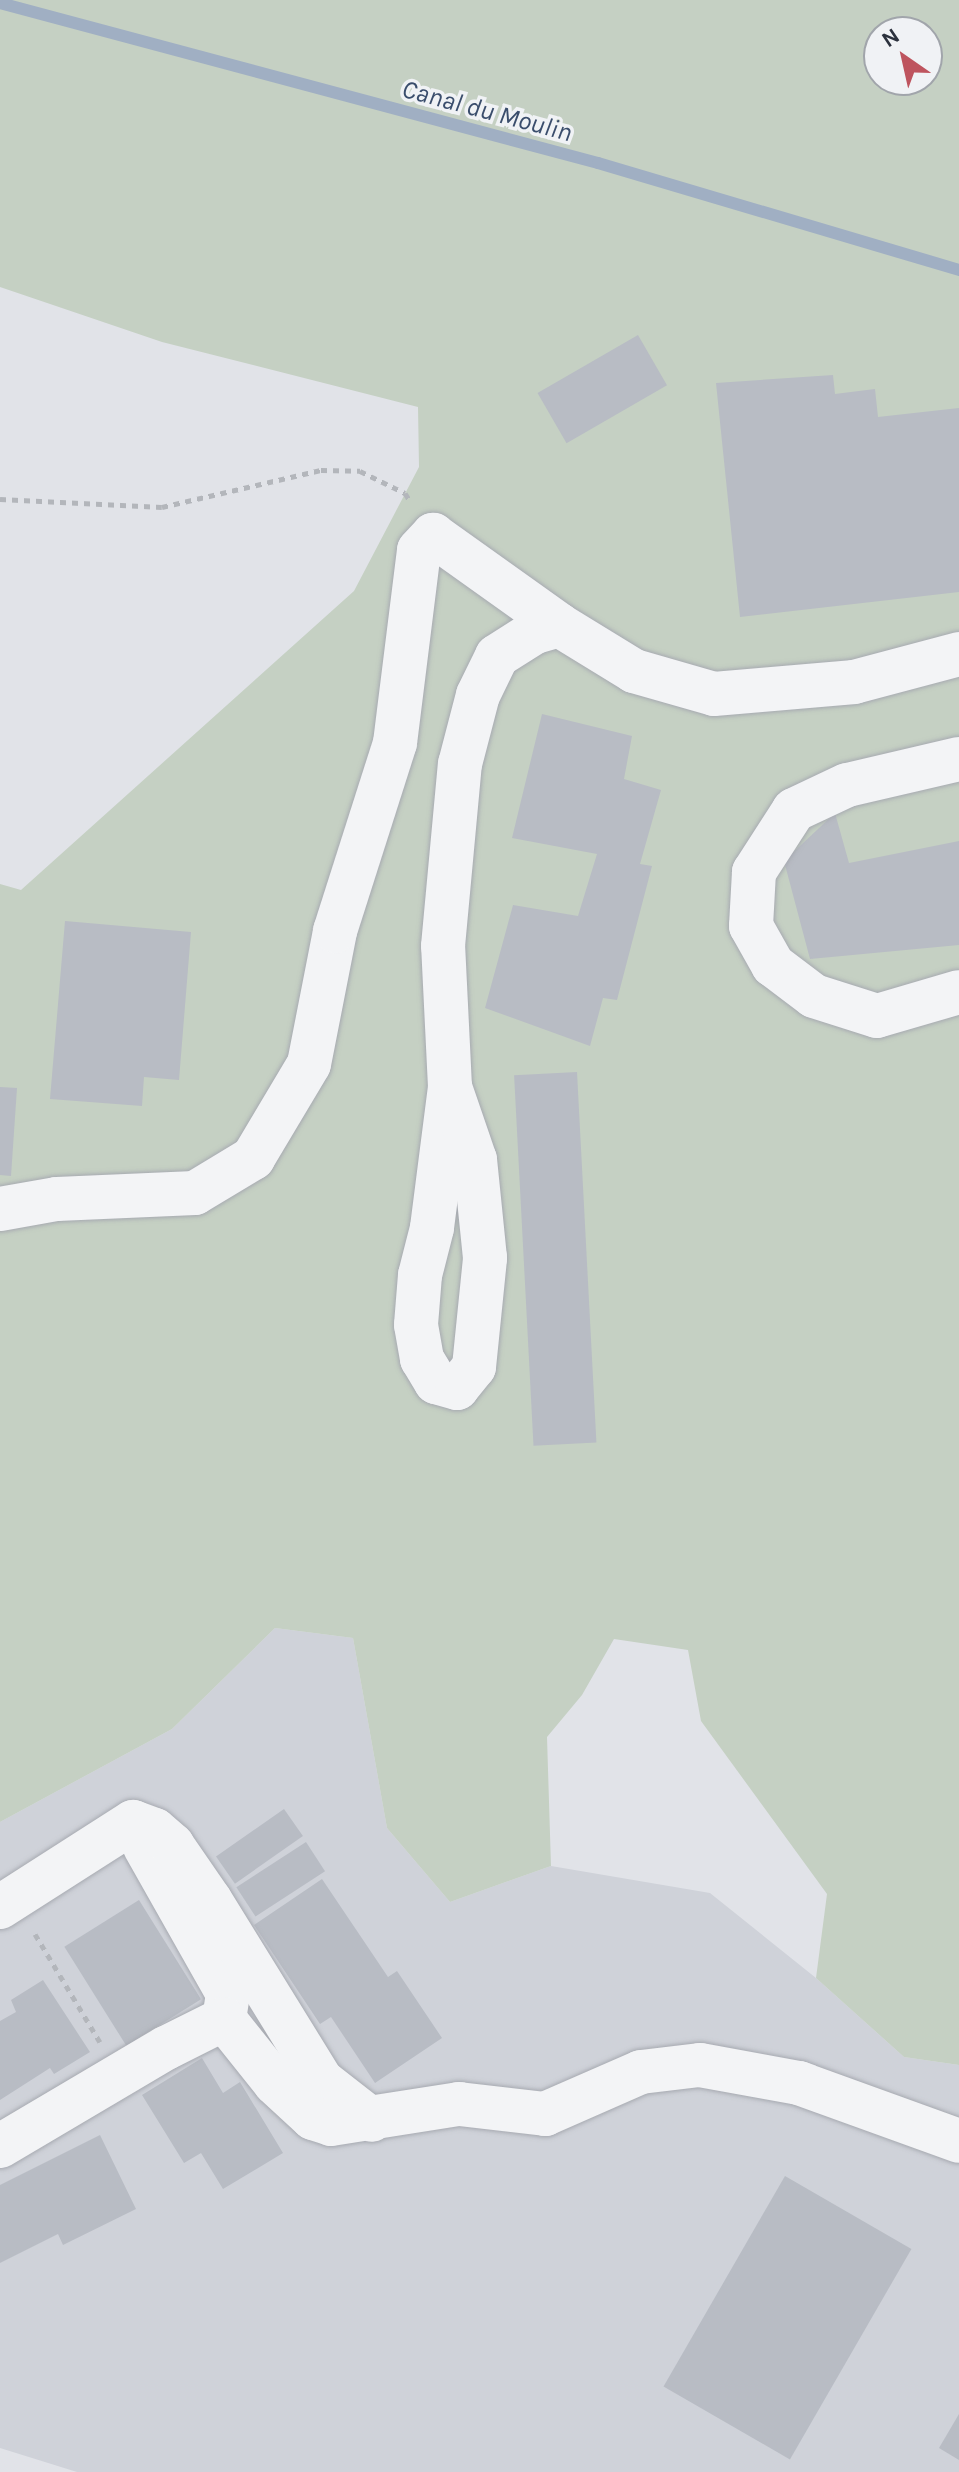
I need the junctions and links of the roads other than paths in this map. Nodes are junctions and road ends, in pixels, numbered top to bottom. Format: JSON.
{"nodes":[{"id":1,"x":559,"y":625,"type":"junction"},
{"id":2,"x":959,"y":654,"type":"edge"},
{"id":3,"x":959,"y":759,"type":"edge"},
{"id":4,"x":959,"y":992,"type":"edge"},
{"id":5,"x":450,"y":1087,"type":"junction"},
{"id":6,"x":0,"y":1209,"type":"edge"},
{"id":7,"x":133,"y":1822,"type":"junction"},
{"id":8,"x":7,"y":1903,"type":"edge"},
{"id":9,"x":224,"y":2019,"type":"junction"},
{"id":10,"x":372,"y":2120,"type":"junction"},
{"id":11,"x":959,"y":2141,"type":"edge"},
{"id":12,"x":0,"y":2146,"type":"edge"}],
"edges":[{"from":1,"to":2,"type":"street"},
{"from":1,"to":5,"type":"street"},
{"from":1,"to":6,"type":"street"},
{"from":3,"to":4,"type":"street"},
{"from":5,"to":5,"type":"street"},
{"from":7,"to":8,"type":"street"},
{"from":7,"to":9,"type":"street"},
{"from":7,"to":10,"type":"street"},
{"from":9,"to":10,"type":"street"},
{"from":9,"to":12,"type":"street"},
{"from":10,"to":11,"type":"street"}]}
